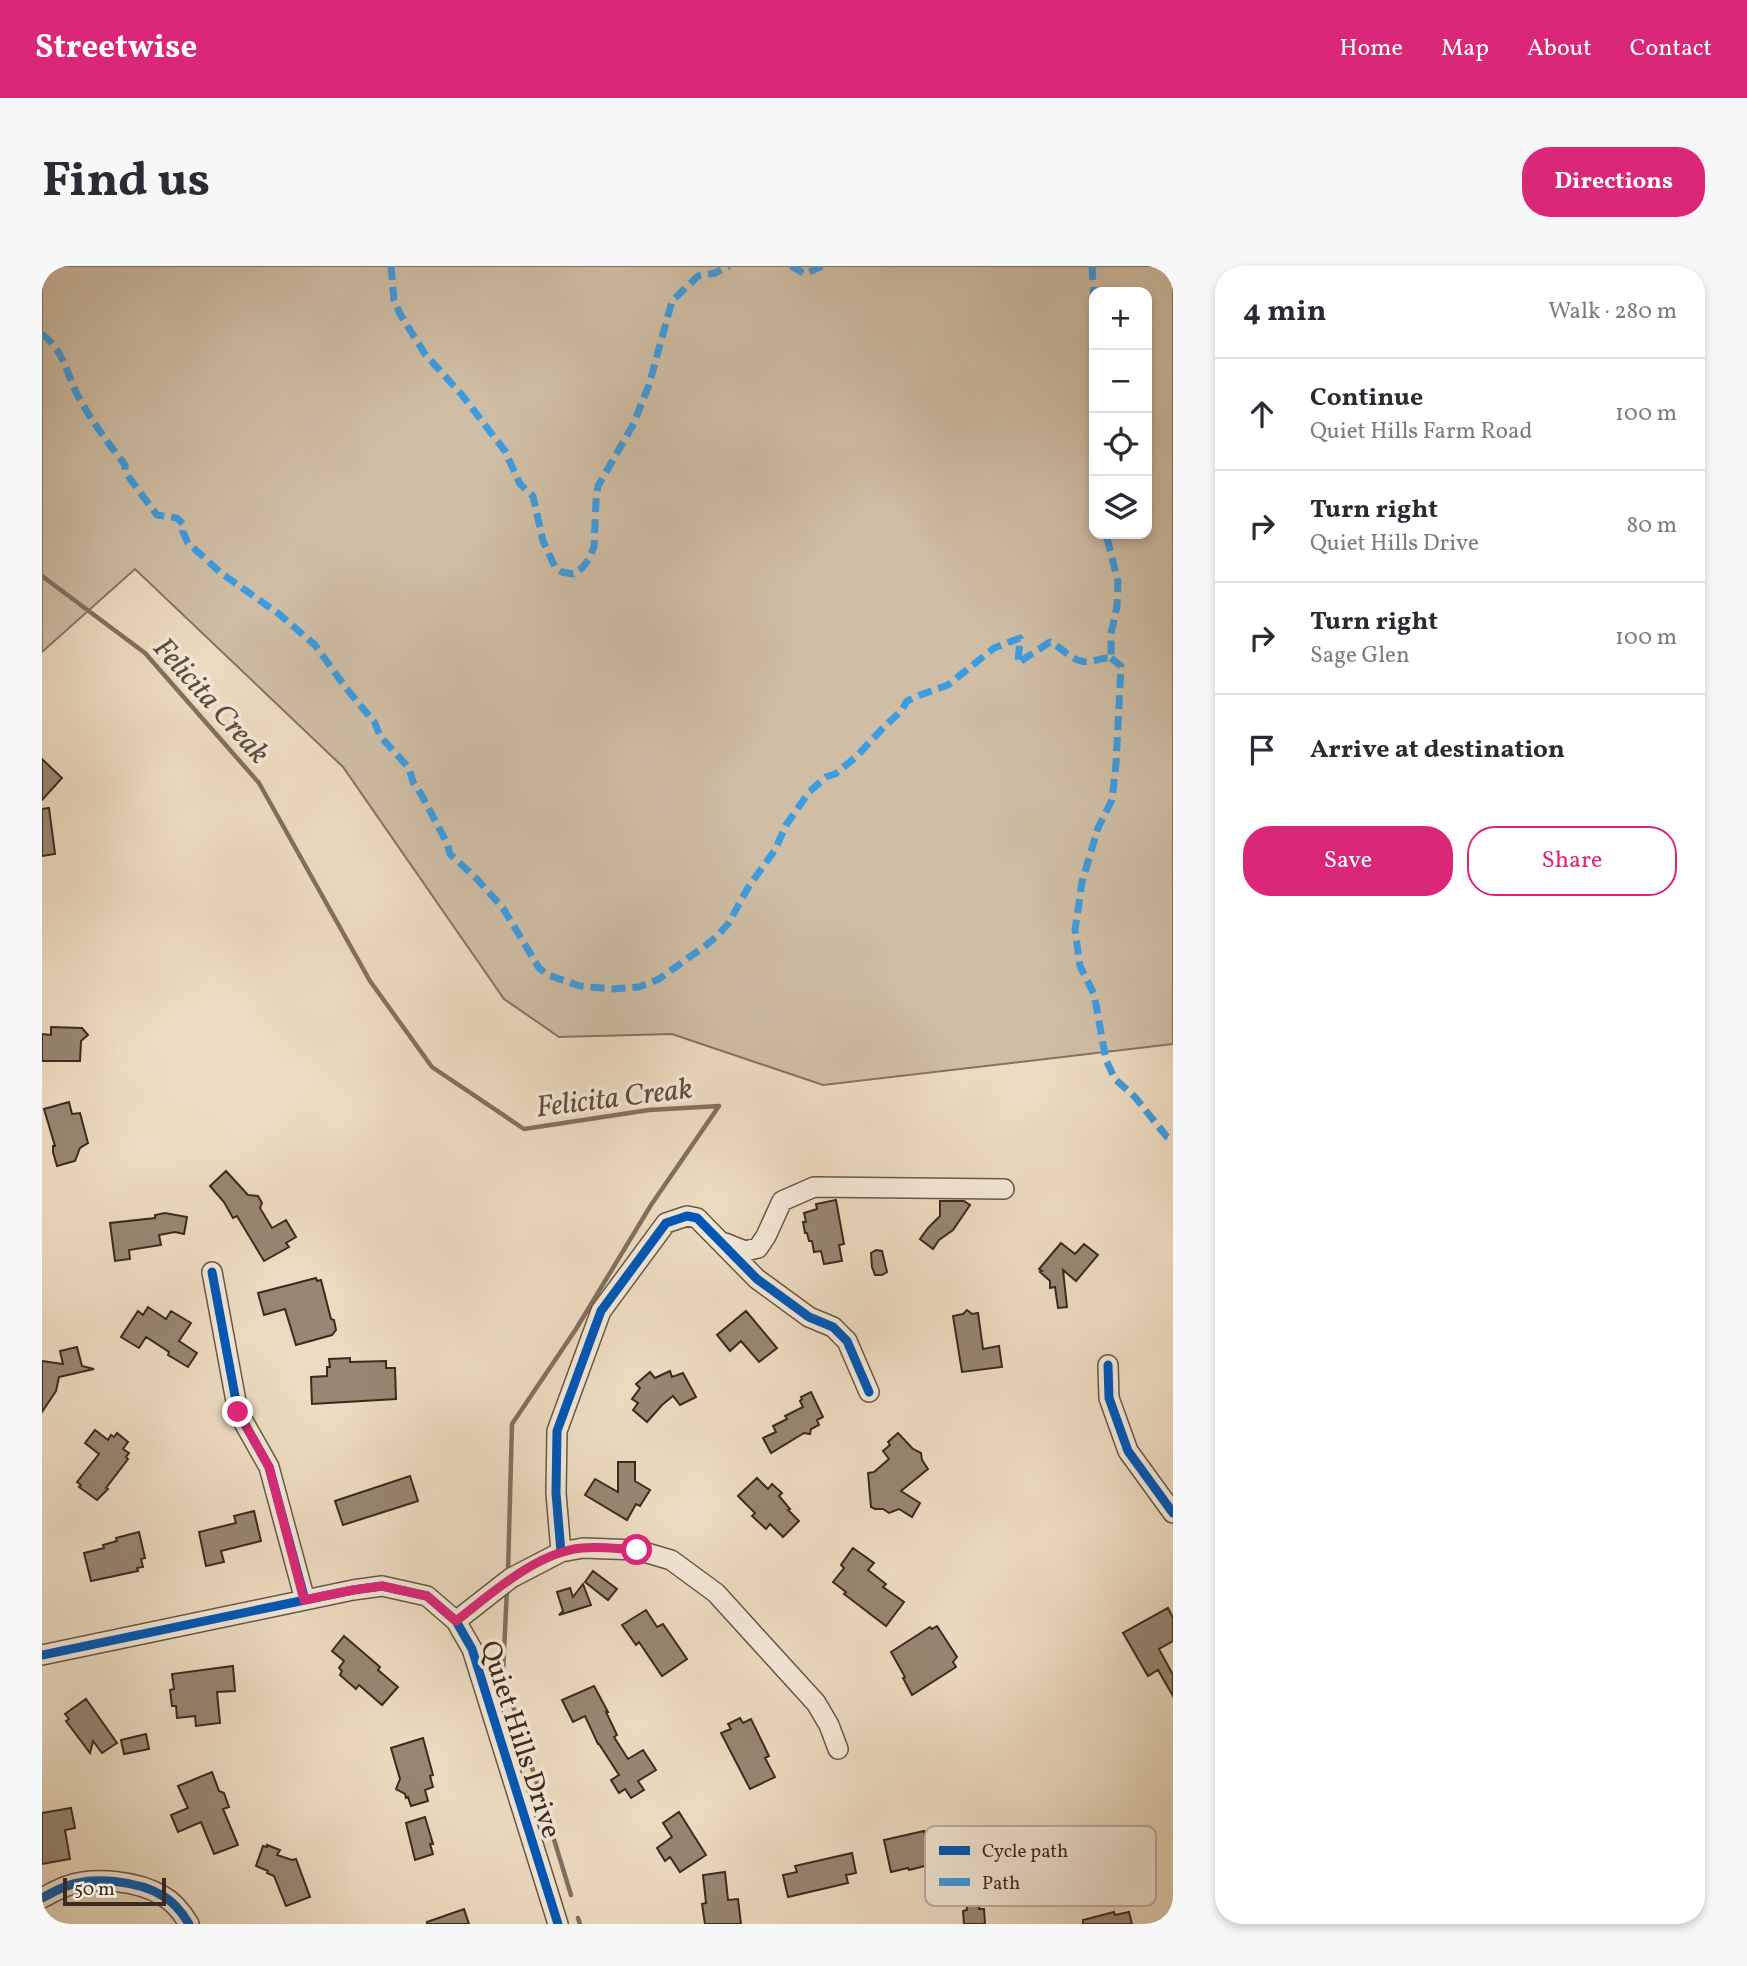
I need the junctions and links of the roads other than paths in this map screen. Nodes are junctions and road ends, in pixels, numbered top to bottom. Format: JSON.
{"nodes":[{"id":1,"x":1004,"y":1189,"type":"dead end"},
{"id":2,"x":720,"y":1241,"type":"junction"},
{"id":3,"x":212,"y":1272,"type":"dead end"},
{"id":4,"x":1108,"y":1365,"type":"dead end"},
{"id":5,"x":869,"y":1392,"type":"dead end"},
{"id":6,"x":1173,"y":1513,"type":"edge"},
{"id":7,"x":561,"y":1552,"type":"junction"},
{"id":8,"x":304,"y":1600,"type":"junction"},
{"id":9,"x":456,"y":1621,"type":"junction"},
{"id":10,"x":42,"y":1655,"type":"edge"},
{"id":11,"x":838,"y":1749,"type":"dead end"},
{"id":12,"x":42,"y":1898,"type":"edge"},
{"id":13,"x":189,"y":1924,"type":"edge"},
{"id":14,"x":558,"y":1924,"type":"edge"}],
"edges":[{"from":1,"to":2,"type":"street"},
{"from":2,"to":5,"type":"street"},
{"from":2,"to":7,"type":"street"},
{"from":3,"to":8,"type":"street"},
{"from":4,"to":6,"type":"street"},
{"from":7,"to":9,"type":"street"},
{"from":7,"to":11,"type":"street"},
{"from":8,"to":9,"type":"street","name":"Quiet Hills Drive"},
{"from":8,"to":10,"type":"street","name":"Quiet Hills Drive"},
{"from":9,"to":14,"type":"street","name":"Quiet Hills Drive"},
{"from":12,"to":13,"type":"street"}]}
